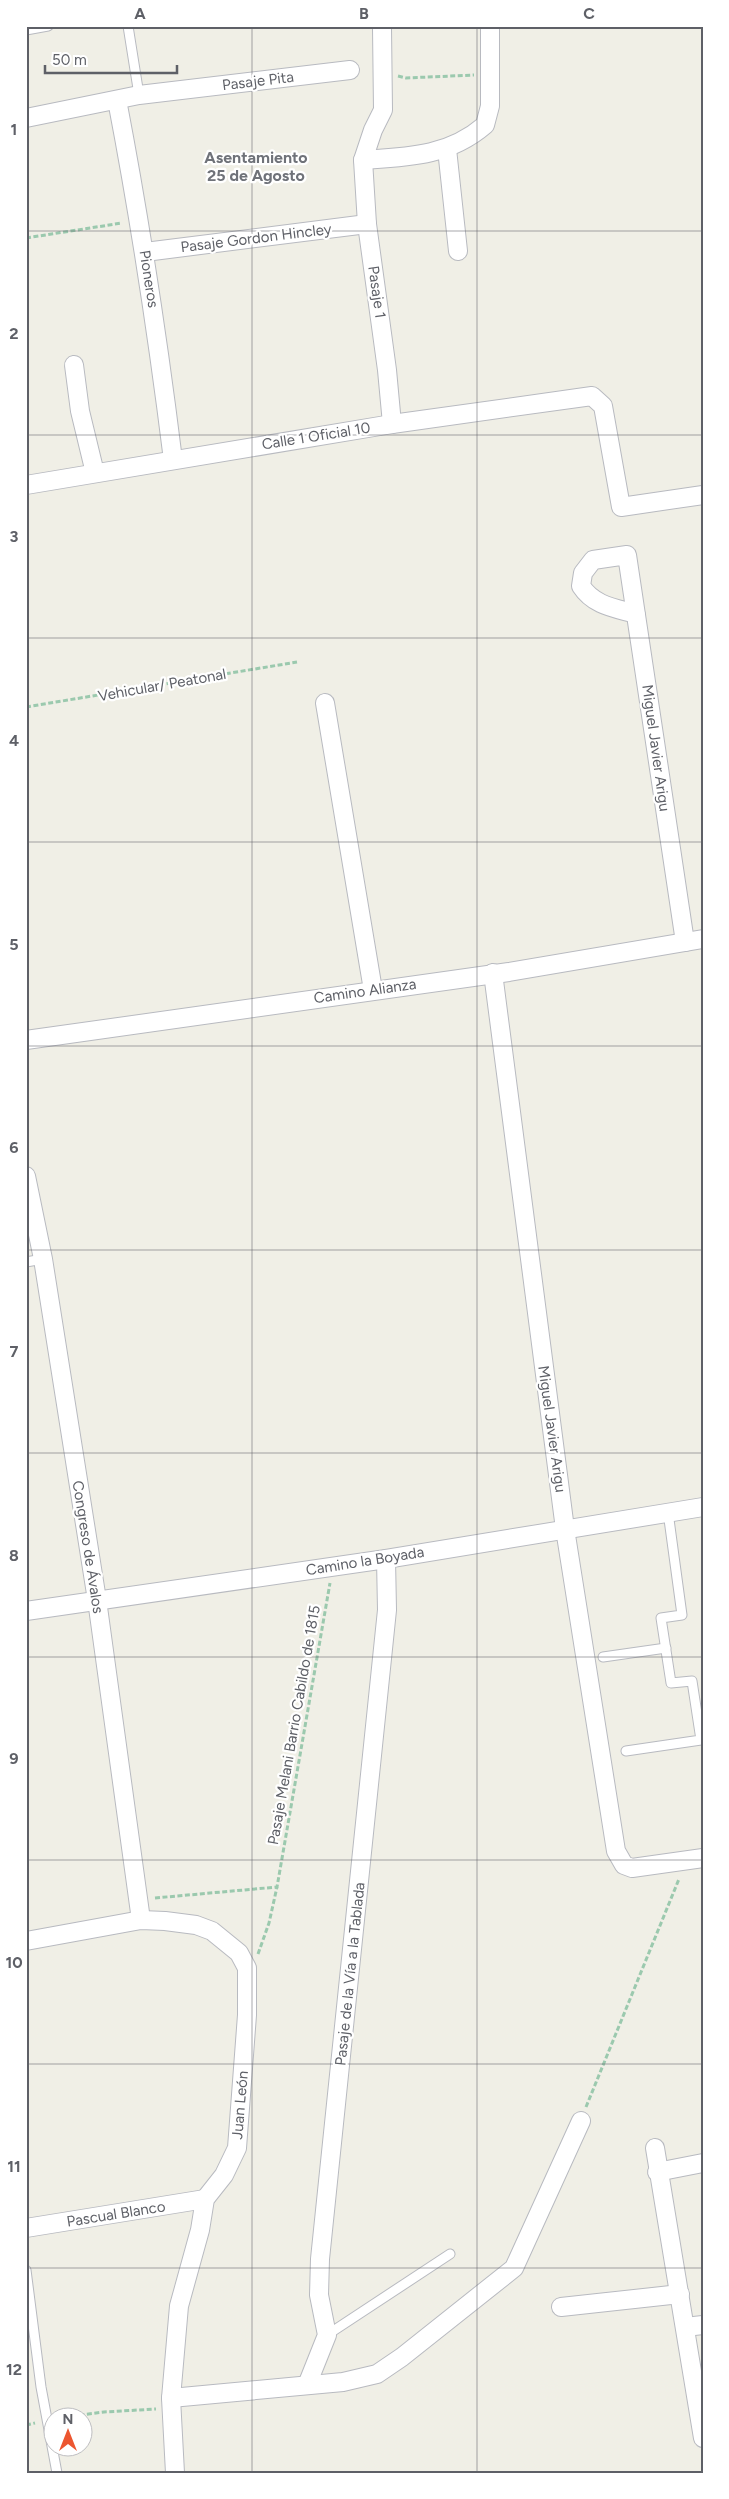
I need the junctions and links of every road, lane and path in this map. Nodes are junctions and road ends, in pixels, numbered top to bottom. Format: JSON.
{"nodes":[{"id":1,"x":48,"y":26,"type":"edge"},
{"id":2,"x":128,"y":26,"type":"edge"},
{"id":3,"x":490,"y":26,"type":"edge"},
{"id":4,"x":382,"y":28,"type":"dead end"},
{"id":5,"x":26,"y":30,"type":"edge"},
{"id":6,"x":350,"y":70,"type":"dead end"},
{"id":7,"x":384,"y":72,"type":"junction"},
{"id":8,"x":491,"y":74,"type":"junction"},
{"id":9,"x":139,"y":96,"type":"junction"},
{"id":10,"x":117,"y":100,"type":"junction"},
{"id":11,"x":26,"y":118,"type":"edge"},
{"id":12,"x":447,"y":149,"type":"junction"},
{"id":13,"x":363,"y":160,"type":"junction"},
{"id":14,"x":140,"y":220,"type":"junction"},
{"id":15,"x":367,"y":224,"type":"junction"},
{"id":16,"x":26,"y":238,"type":"edge"},
{"id":17,"x":458,"y":251,"type":"dead end"},
{"id":18,"x":145,"y":252,"type":"junction"},
{"id":19,"x":74,"y":365,"type":"dead end"},
{"id":20,"x":392,"y":424,"type":"junction"},
{"id":21,"x":173,"y":460,"type":"junction"},
{"id":22,"x":95,"y":473,"type":"junction"},
{"id":23,"x":26,"y":485,"type":"edge"},
{"id":24,"x":703,"y":495,"type":"edge"},
{"id":25,"x":636,"y":614,"type":"junction"},
{"id":26,"x":297,"y":662,"type":"dead end"},
{"id":27,"x":325,"y":703,"type":"dead end"},
{"id":28,"x":26,"y":708,"type":"edge"},
{"id":29,"x":703,"y":939,"type":"edge"},
{"id":30,"x":685,"y":942,"type":"junction"},
{"id":31,"x":493,"y":973,"type":"junction"},
{"id":32,"x":373,"y":990,"type":"junction"},
{"id":33,"x":26,"y":1040,"type":"edge"},
{"id":34,"x":26,"y":1176,"type":"edge"},
{"id":35,"x":35,"y":1261,"type":"edge"},
{"id":36,"x":703,"y":1507,"type":"edge"},
{"id":37,"x":668,"y":1512,"type":"junction"},
{"id":38,"x":565,"y":1529,"type":"junction"},
{"id":39,"x":386,"y":1559,"type":"junction"},
{"id":40,"x":332,"y":1566,"type":"junction"},
{"id":41,"x":97,"y":1600,"type":"junction"},
{"id":42,"x":26,"y":1612,"type":"edge"},
{"id":43,"x":666,"y":1648,"type":"junction"},
{"id":44,"x":603,"y":1657,"type":"dead end"},
{"id":45,"x":701,"y":1728,"type":"edge"},
{"id":46,"x":626,"y":1751,"type":"dead end"},
{"id":47,"x":695,"y":1859,"type":"edge"},
{"id":48,"x":277,"y":1887,"type":"junction"},
{"id":49,"x":139,"y":1899,"type":"junction"},
{"id":50,"x":141,"y":1920,"type":"junction"},
{"id":51,"x":26,"y":1941,"type":"edge"},
{"id":52,"x":247,"y":1968,"type":"junction"},
{"id":53,"x":580,"y":2121,"type":"joint"},
{"id":54,"x":655,"y":2148,"type":"dead end"},
{"id":55,"x":703,"y":2163,"type":"edge"},
{"id":56,"x":657,"y":2172,"type":"junction"},
{"id":57,"x":205,"y":2199,"type":"junction"},
{"id":58,"x":26,"y":2228,"type":"edge"},
{"id":59,"x":450,"y":2254,"type":"dead end"},
{"id":60,"x":26,"y":2270,"type":"edge"},
{"id":61,"x":680,"y":2294,"type":"junction"},
{"id":62,"x":561,"y":2307,"type":"dead end"},
{"id":63,"x":694,"y":2326,"type":"edge"},
{"id":64,"x":327,"y":2335,"type":"junction"},
{"id":65,"x":307,"y":2385,"type":"junction"},
{"id":66,"x":172,"y":2403,"type":"junction"},
{"id":67,"x":92,"y":2414,"type":"edge"},
{"id":68,"x":703,"y":2438,"type":"edge"},
{"id":69,"x":57,"y":2473,"type":"edge"},
{"id":70,"x":175,"y":2473,"type":"edge"}],
"edges":[{"from":1,"to":5,"type":"lane"},
{"from":2,"to":9,"type":"lane"},
{"from":3,"to":8,"type":"street"},
{"from":4,"to":7,"type":"street"},
{"from":6,"to":9,"type":"street","name":"Pasaje Pita"},
{"from":7,"to":8,"type":"path"},
{"from":7,"to":13,"type":"street"},
{"from":8,"to":12,"type":"street"},
{"from":9,"to":10,"type":"street","name":"Pasaje Pita"},
{"from":10,"to":11,"type":"street","name":"Pasaje Pita"},
{"from":10,"to":14,"type":"street","name":"Pioneros"},
{"from":12,"to":13,"type":"street"},
{"from":12,"to":17,"type":"street"},
{"from":13,"to":15,"type":"street","name":"Pasaje 1"},
{"from":14,"to":16,"type":"path"},
{"from":14,"to":18,"type":"street","name":"Pioneros"},
{"from":15,"to":18,"type":"street","name":"Pasaje Gordon Hincley"},
{"from":15,"to":20,"type":"street","name":"Pasaje 1"},
{"from":18,"to":21,"type":"street","name":"Pioneros"},
{"from":19,"to":22,"type":"street"},
{"from":20,"to":21,"type":"street","name":"Calle 1 Oficial 10"},
{"from":20,"to":24,"type":"street","name":"Calle 1 Oficial 10"},
{"from":21,"to":22,"type":"street","name":"Calle 1 Oficial 10"},
{"from":22,"to":23,"type":"street","name":"Calle 1 Oficial 10"},
{"from":25,"to":25,"type":"street","name":"Miguel Javier Arigu"},
{"from":25,"to":30,"type":"street","name":"Miguel Javier Arigu"},
{"from":26,"to":28,"type":"path","name":"Vehicular/ Peatonal"},
{"from":27,"to":32,"type":"street"},
{"from":29,"to":30,"type":"street","name":"Camino Alianza"},
{"from":30,"to":31,"type":"street","name":"Camino Alianza"},
{"from":31,"to":32,"type":"street","name":"Camino Alianza"},
{"from":31,"to":38,"type":"street","name":"Miguel Javier Arigu"},
{"from":32,"to":33,"type":"street","name":"Camino Alianza"},
{"from":34,"to":35,"type":"street","name":"Congreso de Ávalos"},
{"from":35,"to":41,"type":"street","name":"Congreso de Ávalos"},
{"from":36,"to":37,"type":"street","name":"Camino la Boyada"},
{"from":37,"to":38,"type":"street","name":"Camino la Boyada"},
{"from":37,"to":43,"type":"lane"},
{"from":38,"to":39,"type":"street","name":"Camino la Boyada"},
{"from":38,"to":47,"type":"street","name":"Miguel Javier Arigu"},
{"from":39,"to":40,"type":"street","name":"Camino la Boyada"},
{"from":39,"to":64,"type":"street","name":"Pasaje de la Vía a la Tablada"},
{"from":40,"to":41,"type":"street","name":"Camino la Boyada"},
{"from":40,"to":48,"type":"path","name":"Pasaje Melani Barrio Cabildo de 1815"},
{"from":41,"to":42,"type":"street","name":"Camino la Boyada"},
{"from":41,"to":49,"type":"street","name":"Congreso de Ávalos"},
{"from":43,"to":44,"type":"lane"},
{"from":43,"to":45,"type":"lane"},
{"from":45,"to":46,"type":"lane"},
{"from":47,"to":53,"type":"path"},
{"from":48,"to":49,"type":"path"},
{"from":48,"to":52,"type":"path","name":"Pasaje Melani Barrio Cabildo de 1815"},
{"from":49,"to":50,"type":"street","name":"Congreso de Ávalos"},
{"from":50,"to":51,"type":"street"},
{"from":50,"to":52,"type":"street"},
{"from":52,"to":57,"type":"street","name":"Juan León"},
{"from":53,"to":65,"type":"street"},
{"from":54,"to":56,"type":"street"},
{"from":55,"to":56,"type":"street"},
{"from":56,"to":61,"type":"street"},
{"from":57,"to":58,"type":"street","name":"Pascual Blanco"},
{"from":57,"to":66,"type":"street","name":"Juan León"},
{"from":59,"to":64,"type":"lane"},
{"from":60,"to":69,"type":"lane"},
{"from":61,"to":62,"type":"street"},
{"from":61,"to":63,"type":"street"},
{"from":63,"to":68,"type":"street"},
{"from":64,"to":65,"type":"street"},
{"from":65,"to":66,"type":"street"},
{"from":66,"to":67,"type":"path"},
{"from":66,"to":70,"type":"street","name":"Juan León"}]}
